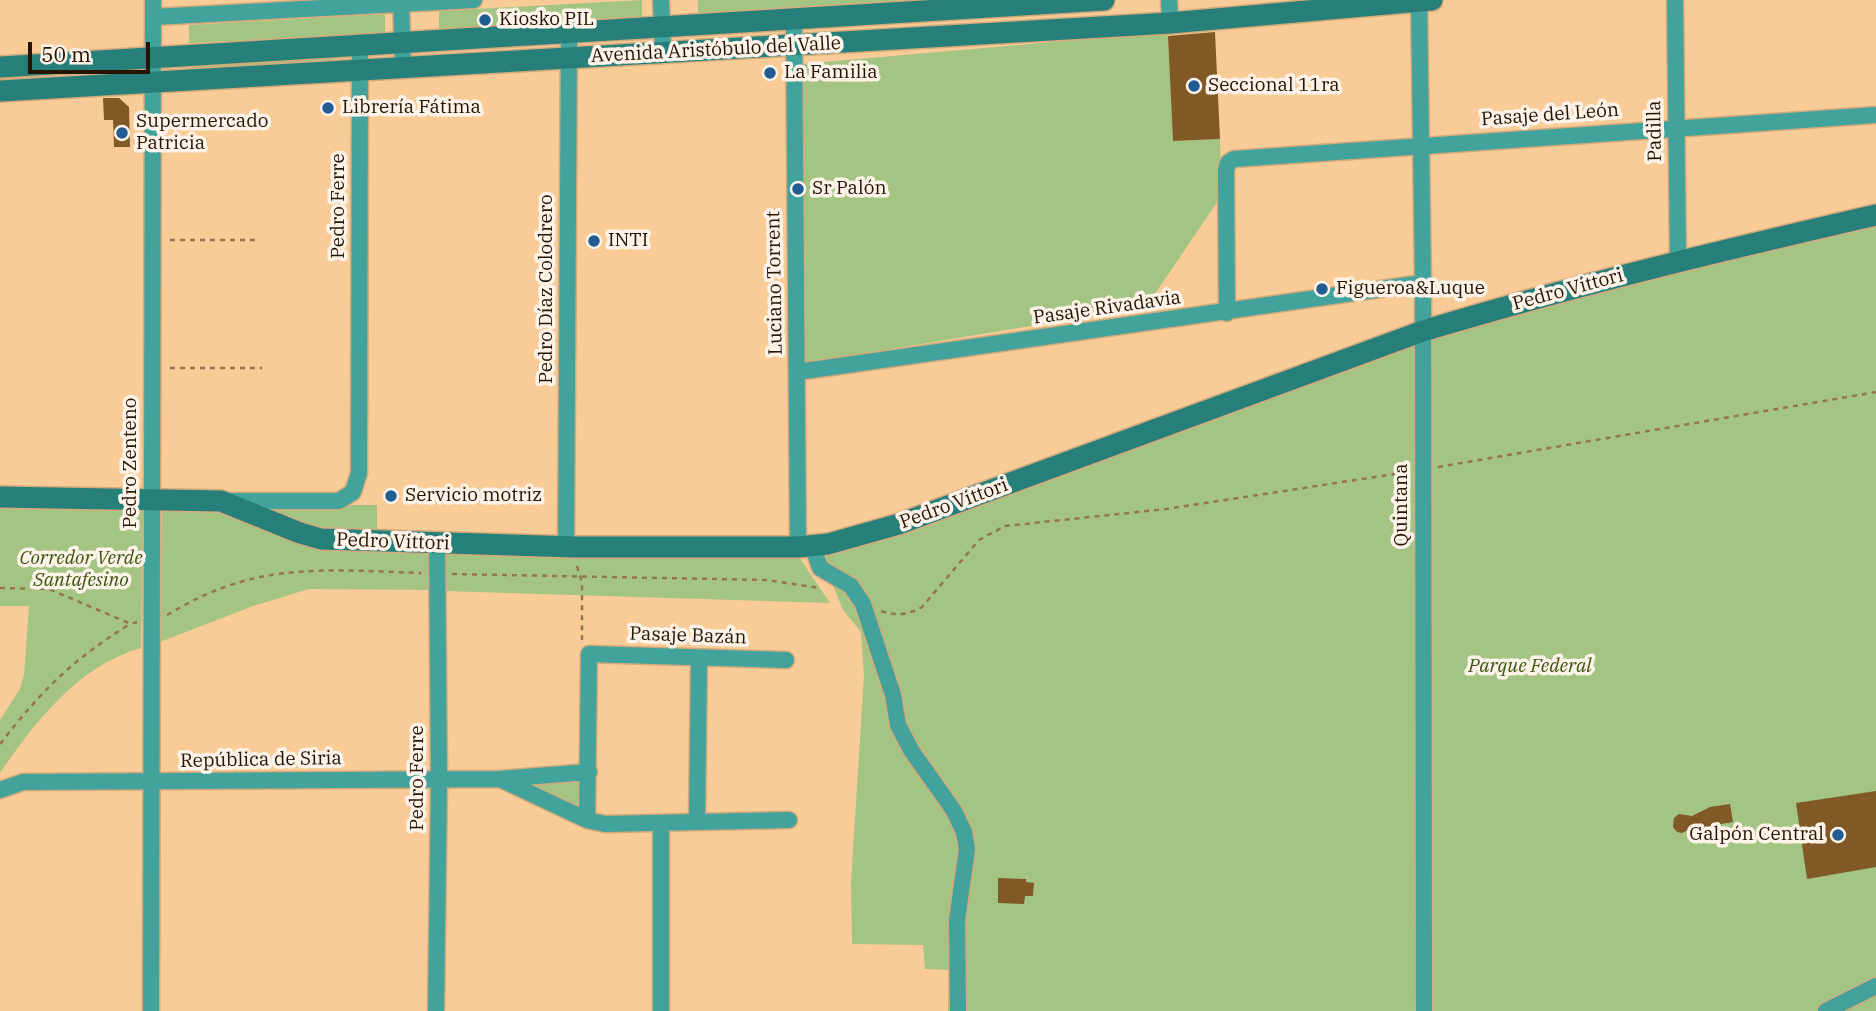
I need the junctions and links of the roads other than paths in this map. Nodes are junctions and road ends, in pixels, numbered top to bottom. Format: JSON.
{"nodes":[{"id":1,"x":153,"y":0,"type":"edge"},
{"id":2,"x":474,"y":0,"type":"edge"},
{"id":3,"x":661,"y":0,"type":"edge"},
{"id":4,"x":1104,"y":0,"type":"edge"},
{"id":5,"x":1169,"y":0,"type":"edge"},
{"id":6,"x":1419,"y":0,"type":"edge"},
{"id":7,"x":1432,"y":0,"type":"edge"},
{"id":8,"x":1675,"y":0,"type":"edge"},
{"id":9,"x":401,"y":2,"type":"edge"},
{"id":10,"x":916,"y":5,"type":"edge"},
{"id":11,"x":153,"y":17,"type":"junction"},
{"id":12,"x":794,"y":19,"type":"junction"},
{"id":13,"x":1170,"y":23,"type":"junction"},
{"id":14,"x":662,"y":27,"type":"junction"},
{"id":15,"x":569,"y":32,"type":"junction"},
{"id":16,"x":917,"y":38,"type":"junction"},
{"id":17,"x":402,"y":43,"type":"junction"},
{"id":18,"x":360,"y":45,"type":"junction"},
{"id":19,"x":793,"y":45,"type":"junction"},
{"id":20,"x":663,"y":52,"type":"junction"},
{"id":21,"x":154,"y":58,"type":"junction"},
{"id":22,"x":570,"y":58,"type":"junction"},
{"id":23,"x":0,"y":67,"type":"edge"},
{"id":24,"x":403,"y":68,"type":"junction"},
{"id":25,"x":360,"y":71,"type":"junction"},
{"id":26,"x":154,"y":82,"type":"junction"},
{"id":27,"x":0,"y":91,"type":"edge"},
{"id":28,"x":1876,"y":115,"type":"edge"},
{"id":29,"x":1675,"y":128,"type":"junction"},
{"id":30,"x":1421,"y":145,"type":"junction"},
{"id":31,"x":1876,"y":215,"type":"edge"},
{"id":32,"x":1678,"y":261,"type":"junction"},
{"id":33,"x":1423,"y":283,"type":"junction"},
{"id":34,"x":1227,"y":313,"type":"junction"},
{"id":35,"x":1423,"y":331,"type":"junction"},
{"id":36,"x":797,"y":372,"type":"junction"},
{"id":37,"x":0,"y":497,"type":"edge"},
{"id":38,"x":152,"y":500,"type":"junction"},
{"id":39,"x":221,"y":501,"type":"junction"},
{"id":40,"x":437,"y":544,"type":"junction"},
{"id":41,"x":570,"y":546,"type":"junction"},
{"id":42,"x":806,"y":547,"type":"junction"},
{"id":43,"x":699,"y":658,"type":"junction"},
{"id":44,"x":786,"y":660,"type":"dead end"},
{"id":45,"x":589,"y":772,"type":"junction"},
{"id":46,"x":439,"y":779,"type":"junction"},
{"id":47,"x":499,"y":779,"type":"junction"},
{"id":48,"x":151,"y":782,"type":"junction"},
{"id":49,"x":0,"y":790,"type":"edge"},
{"id":50,"x":587,"y":820,"type":"junction"},
{"id":51,"x":789,"y":820,"type":"dead end"},
{"id":52,"x":697,"y":821,"type":"junction"},
{"id":53,"x":661,"y":823,"type":"junction"},
{"id":54,"x":1876,"y":986,"type":"edge"},
{"id":55,"x":151,"y":1011,"type":"edge"},
{"id":56,"x":436,"y":1011,"type":"edge"},
{"id":57,"x":661,"y":1011,"type":"edge"},
{"id":58,"x":958,"y":1011,"type":"edge"},
{"id":59,"x":1424,"y":1011,"type":"edge"},
{"id":60,"x":1826,"y":1011,"type":"edge"}],
"edges":[{"from":1,"to":11,"type":"street","name":"Pedro Zenteno"},
{"from":2,"to":9,"type":"street"},
{"from":3,"to":14,"type":"street"},
{"from":4,"to":10,"type":"main road","name":"Avenida Aristóbulo del Valle"},
{"from":5,"to":13,"type":"street"},
{"from":6,"to":7,"type":"main road","name":"Avenida Aristóbulo del Valle"},
{"from":6,"to":13,"type":"main road","name":"Avenida Aristóbulo del Valle"},
{"from":6,"to":30,"type":"street","name":"Quintana"},
{"from":8,"to":29,"type":"street","name":"Padilla"},
{"from":9,"to":11,"type":"street"},
{"from":9,"to":17,"type":"street"},
{"from":10,"to":12,"type":"main road","name":"Avenida Aristóbulo del Valle"},
{"from":10,"to":16,"type":"street"},
{"from":11,"to":21,"type":"street","name":"Pedro Zenteno"},
{"from":12,"to":14,"type":"main road","name":"Avenida Aristóbulo del Valle"},
{"from":12,"to":19,"type":"street","name":"Luciano Torrent"},
{"from":13,"to":16,"type":"main road","name":"Avenida Aristóbulo del Valle"},
{"from":14,"to":15,"type":"main road","name":"Avenida Aristóbulo del Valle"},
{"from":14,"to":20,"type":"street"},
{"from":15,"to":17,"type":"main road","name":"Avenida Aristóbulo del Valle"},
{"from":15,"to":22,"type":"street","name":"Pedro Díaz Colodrero"},
{"from":16,"to":19,"type":"main road","name":"Avenida Aristóbulo del Valle"},
{"from":17,"to":18,"type":"main road","name":"Avenida Aristóbulo del Valle"},
{"from":17,"to":24,"type":"street"},
{"from":18,"to":21,"type":"main road","name":"Avenida Aristóbulo del Valle"},
{"from":18,"to":25,"type":"street","name":"Pedro Ferre"},
{"from":19,"to":20,"type":"main road","name":"Avenida Aristóbulo del Valle"},
{"from":19,"to":36,"type":"street","name":"Luciano Torrent"},
{"from":20,"to":22,"type":"main road","name":"Avenida Aristóbulo del Valle"},
{"from":21,"to":23,"type":"main road","name":"Avenida Aristóbulo del Valle"},
{"from":21,"to":26,"type":"street","name":"Pedro Zenteno"},
{"from":22,"to":24,"type":"main road","name":"Avenida Aristóbulo del Valle"},
{"from":22,"to":41,"type":"street","name":"Pedro Díaz Colodrero"},
{"from":24,"to":25,"type":"main road","name":"Avenida Aristóbulo del Valle"},
{"from":25,"to":26,"type":"main road","name":"Avenida Aristóbulo del Valle"},
{"from":25,"to":39,"type":"street","name":"Pedro Ferre"},
{"from":26,"to":27,"type":"main road","name":"Avenida Aristóbulo del Valle"},
{"from":26,"to":38,"type":"street","name":"Pedro Zenteno"},
{"from":28,"to":29,"type":"street","name":"Pasaje del León"},
{"from":29,"to":30,"type":"street","name":"Pasaje del León"},
{"from":29,"to":32,"type":"street","name":"Padilla"},
{"from":30,"to":33,"type":"street","name":"Quintana"},
{"from":30,"to":34,"type":"street","name":"Pasaje del León"},
{"from":31,"to":32,"type":"main road","name":"Pedro Vittori"},
{"from":32,"to":35,"type":"main road","name":"Pedro Vittori"},
{"from":33,"to":34,"type":"street","name":"Pasaje Rivadavia"},
{"from":33,"to":35,"type":"street","name":"Quintana"},
{"from":34,"to":36,"type":"street","name":"Pasaje Rivadavia"},
{"from":35,"to":42,"type":"main road","name":"Pedro Vittori"},
{"from":35,"to":59,"type":"street","name":"Quintana"},
{"from":36,"to":42,"type":"street","name":"Luciano Torrent"},
{"from":37,"to":38,"type":"main road","name":"Pedro Vittori"},
{"from":38,"to":39,"type":"main road","name":"Pedro Vittori"},
{"from":38,"to":48,"type":"street","name":"Pedro Zenteno"},
{"from":39,"to":40,"type":"main road","name":"Pedro Vittori"},
{"from":40,"to":41,"type":"main road","name":"Pedro Vittori"},
{"from":40,"to":46,"type":"street","name":"Pedro Ferre"},
{"from":41,"to":42,"type":"main road","name":"Pedro Vittori"},
{"from":42,"to":58,"type":"street"},
{"from":43,"to":44,"type":"street","name":"Pasaje Bazán"},
{"from":43,"to":45,"type":"street","name":"Pasaje Bazán"},
{"from":43,"to":52,"type":"street"},
{"from":45,"to":47,"type":"street","name":"República de Siria"},
{"from":45,"to":50,"type":"street"},
{"from":46,"to":47,"type":"street","name":"República de Siria"},
{"from":46,"to":48,"type":"street","name":"República de Siria"},
{"from":46,"to":56,"type":"street","name":"Pedro Ferre"},
{"from":47,"to":50,"type":"street","name":"República de Siria"},
{"from":48,"to":49,"type":"street","name":"República de Siria"},
{"from":48,"to":55,"type":"street","name":"Pedro Zenteno"},
{"from":50,"to":53,"type":"street","name":"República de Siria"},
{"from":51,"to":52,"type":"street","name":"República de Siria"},
{"from":52,"to":53,"type":"street","name":"República de Siria"},
{"from":53,"to":57,"type":"street"},
{"from":54,"to":60,"type":"street"}]}
